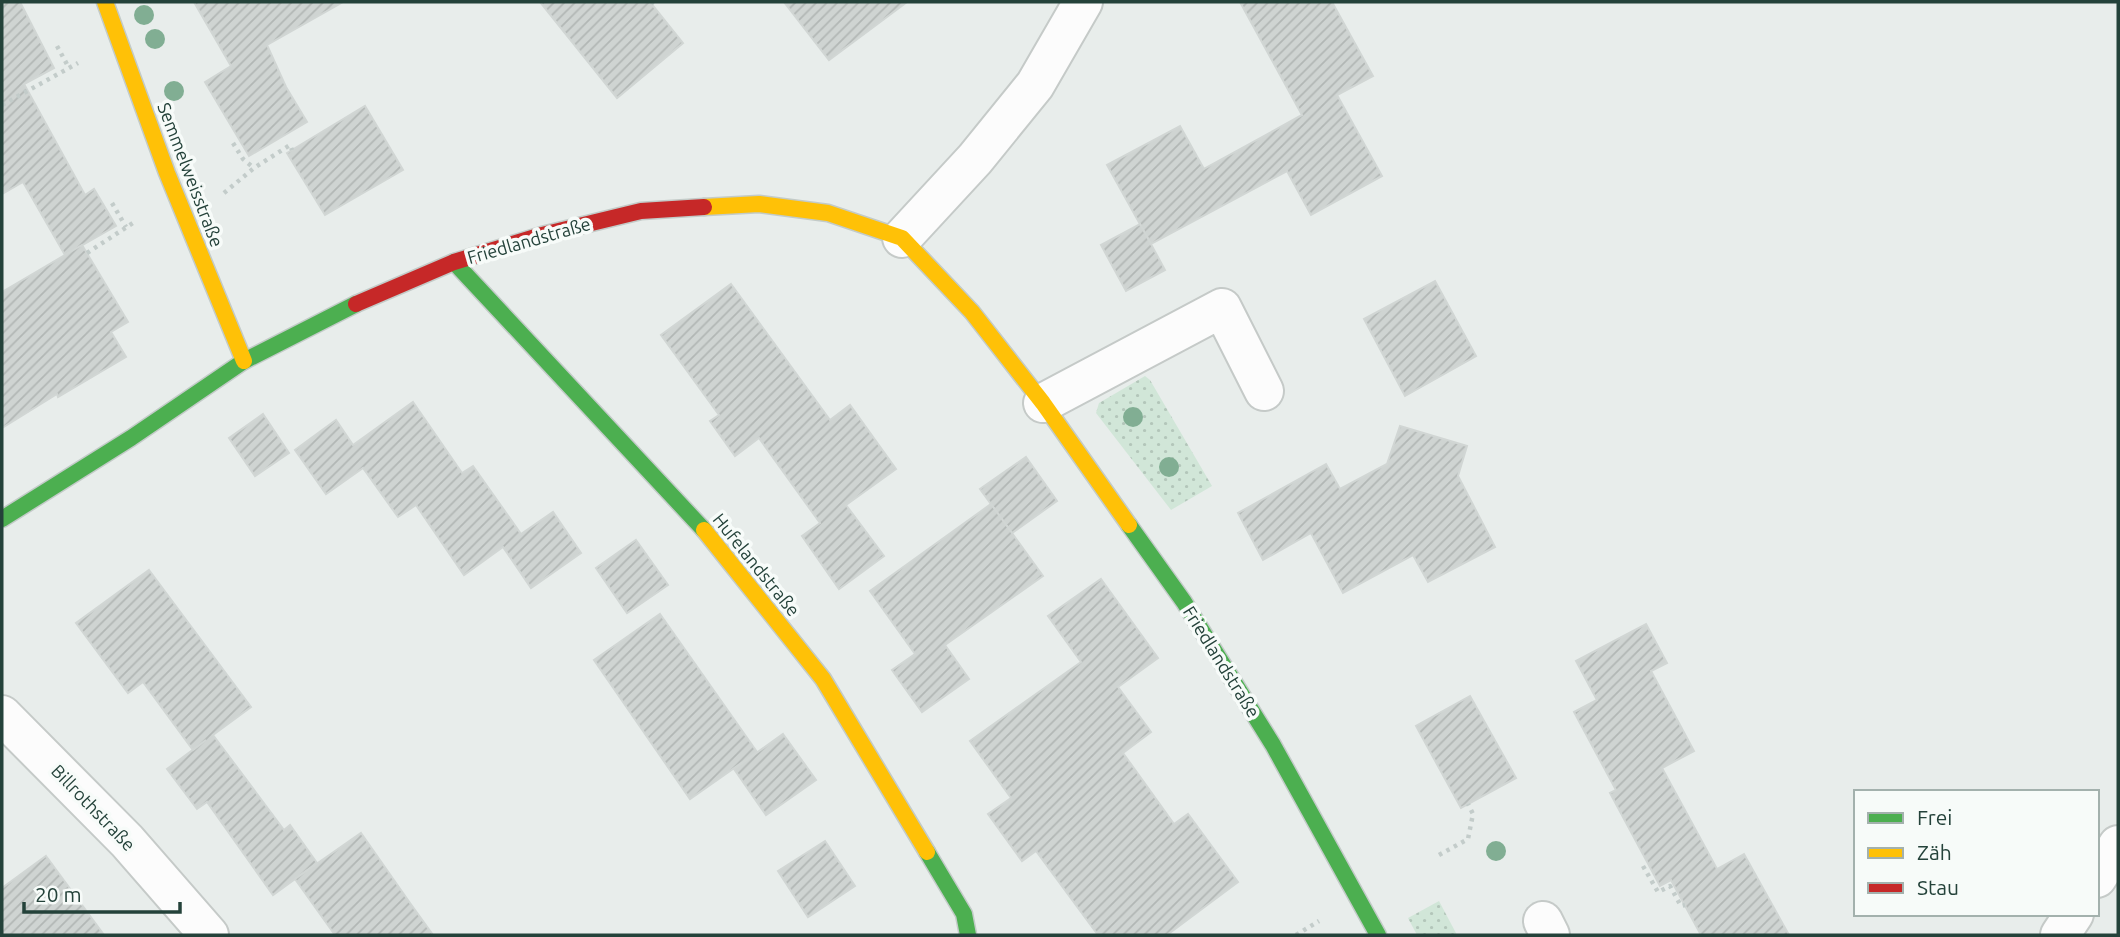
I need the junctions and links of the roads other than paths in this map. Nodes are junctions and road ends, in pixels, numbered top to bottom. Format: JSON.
{"nodes":[{"id":1,"x":105,"y":2,"type":"edge"},
{"id":2,"x":1083,"y":2,"type":"edge"},
{"id":3,"x":902,"y":238,"type":"junction"},
{"id":4,"x":454,"y":262,"type":"junction"},
{"id":5,"x":244,"y":361,"type":"junction"},
{"id":6,"x":1264,"y":391,"type":"dead end"},
{"id":7,"x":1042,"y":403,"type":"junction"},
{"id":8,"x":2,"y":519,"type":"edge"},
{"id":9,"x":2,"y":715,"type":"edge"},
{"id":10,"x":2118,"y":845,"type":"edge"},
{"id":11,"x":2099,"y":875,"type":"edge"},
{"id":12,"x":2073,"y":916,"type":"edge"},
{"id":13,"x":209,"y":935,"type":"edge"},
{"id":14,"x":968,"y":935,"type":"edge"},
{"id":15,"x":1378,"y":935,"type":"edge"},
{"id":16,"x":2060,"y":935,"type":"edge"}],
"edges":[{"from":1,"to":5,"type":"street","name":"Semmelweisstraße"},
{"from":2,"to":3,"type":"street"},
{"from":3,"to":4,"type":"street","name":"Friedlandstraße"},
{"from":3,"to":7,"type":"street","name":"Friedlandstraße"},
{"from":4,"to":5,"type":"street","name":"Friedlandstraße"},
{"from":4,"to":14,"type":"street","name":"Hufelandstraße"},
{"from":5,"to":8,"type":"street","name":"Friedlandstraße"},
{"from":6,"to":7,"type":"street"},
{"from":7,"to":15,"type":"street","name":"Friedlandstraße"},
{"from":9,"to":13,"type":"street","name":"Billrothstraße"},
{"from":10,"to":11,"type":"street"},
{"from":12,"to":16,"type":"street"}]}
